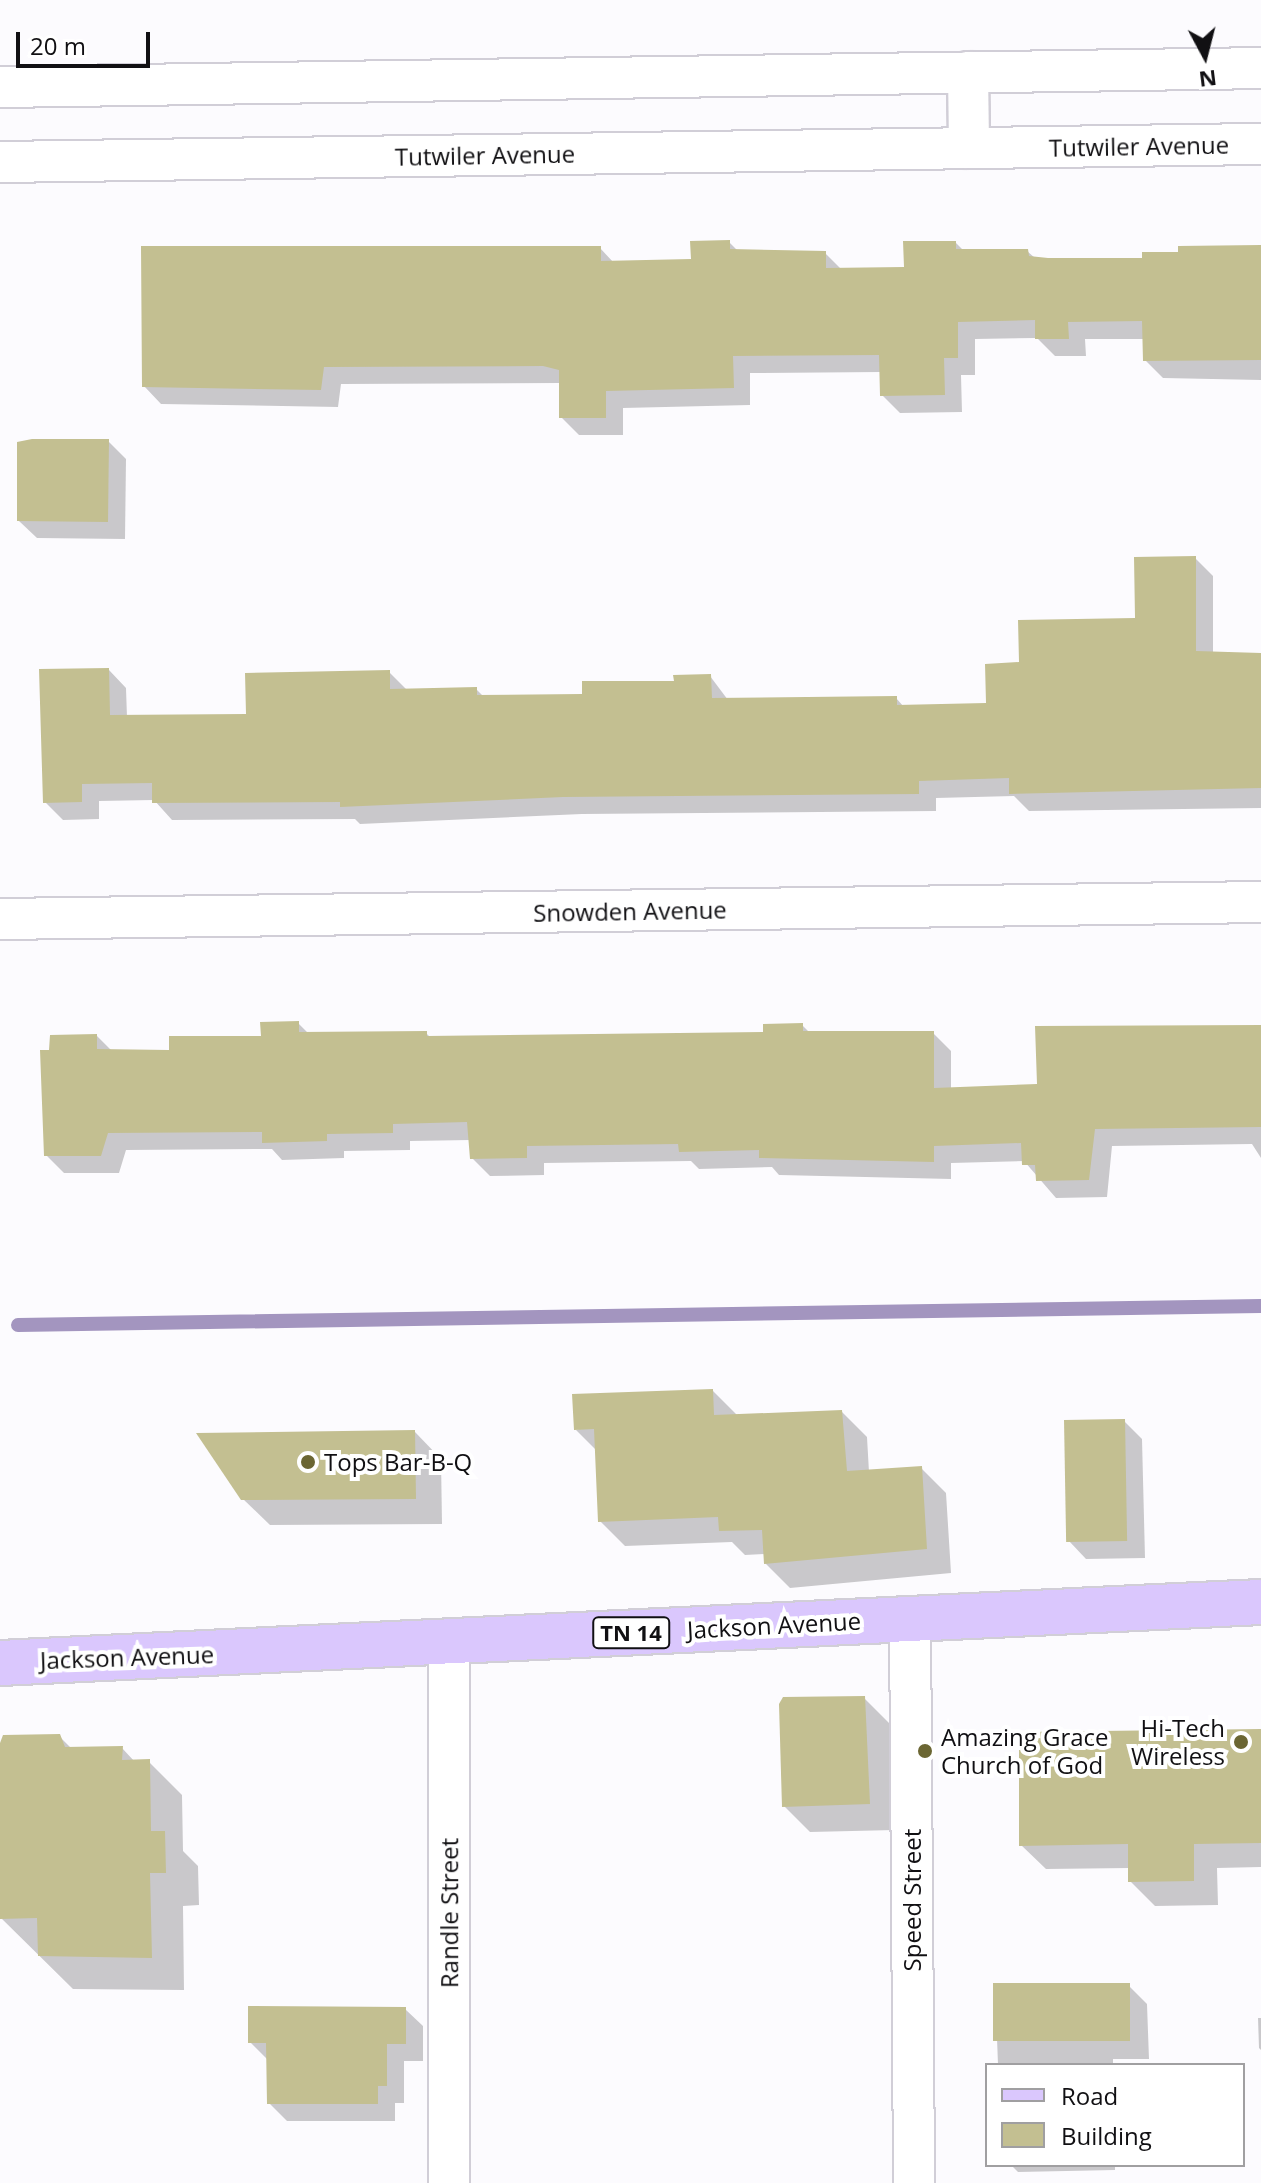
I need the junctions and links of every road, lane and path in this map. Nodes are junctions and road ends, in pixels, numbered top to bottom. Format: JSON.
{"nodes":[{"id":1,"x":1261,"y":68,"type":"edge"},
{"id":2,"x":968,"y":72,"type":"junction"},
{"id":3,"x":0,"y":87,"type":"edge"},
{"id":4,"x":1261,"y":144,"type":"edge"},
{"id":5,"x":969,"y":148,"type":"junction"},
{"id":6,"x":0,"y":162,"type":"edge"},
{"id":7,"x":1261,"y":902,"type":"edge"},
{"id":8,"x":0,"y":919,"type":"edge"},
{"id":9,"x":1261,"y":1602,"type":"edge"},
{"id":10,"x":910,"y":1618,"type":"junction"},
{"id":11,"x":449,"y":1643,"type":"junction"},
{"id":12,"x":0,"y":1663,"type":"edge"},
{"id":13,"x":449,"y":2183,"type":"edge"},
{"id":14,"x":914,"y":2183,"type":"edge"}],
"edges":[{"from":1,"to":2,"type":"street"},
{"from":2,"to":3,"type":"street"},
{"from":2,"to":5,"type":"street"},
{"from":4,"to":5,"type":"street","name":"Tutwiler Avenue"},
{"from":5,"to":6,"type":"street","name":"Tutwiler Avenue"},
{"from":7,"to":8,"type":"street","name":"Snowden Avenue"},
{"from":9,"to":10,"type":"main road","name":"Jackson Avenue","number":"TN 14"},
{"from":10,"to":11,"type":"main road","name":"Jackson Avenue","number":"TN 14"},
{"from":10,"to":14,"type":"street","name":"Speed Street"},
{"from":11,"to":12,"type":"main road","name":"Jackson Avenue","number":"TN 14"},
{"from":11,"to":13,"type":"street","name":"Randle Street"}]}
